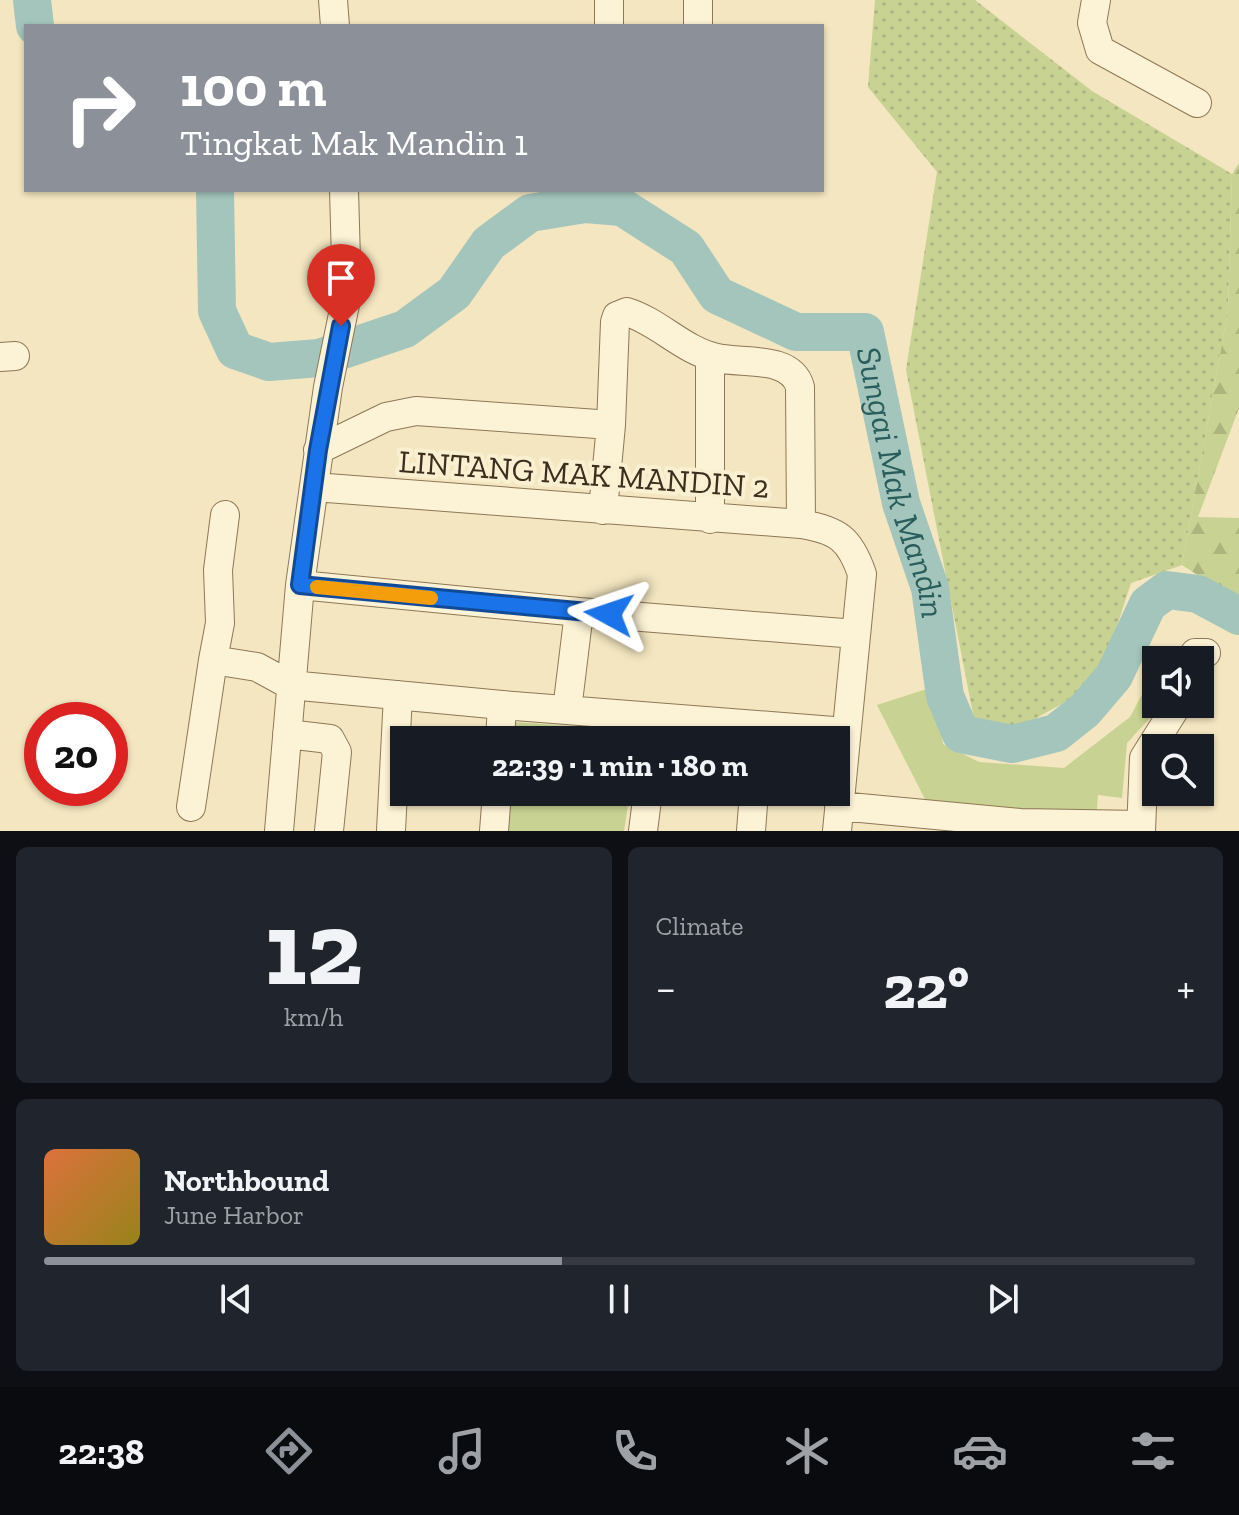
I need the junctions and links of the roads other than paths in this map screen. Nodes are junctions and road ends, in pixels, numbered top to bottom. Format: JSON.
{"nodes":[{"id":1,"x":333,"y":0,"type":"edge"},
{"id":2,"x":609,"y":0,"type":"edge"},
{"id":3,"x":698,"y":0,"type":"edge"},
{"id":4,"x":1096,"y":0,"type":"edge"},
{"id":5,"x":335,"y":24,"type":"edge"},
{"id":6,"x":609,"y":24,"type":"edge"},
{"id":7,"x":698,"y":24,"type":"edge"},
{"id":8,"x":1197,"y":103,"type":"dead end"},
{"id":9,"x":344,"y":192,"type":"edge"},
{"id":10,"x":710,"y":356,"type":"junction"},
{"id":11,"x":611,"y":425,"type":"junction"},
{"id":12,"x":318,"y":450,"type":"junction"},
{"id":13,"x":314,"y":487,"type":"junction"},
{"id":14,"x":603,"y":510,"type":"junction"},
{"id":15,"x":225,"y":515,"type":"dead end"},
{"id":16,"x":710,"y":519,"type":"junction"},
{"id":17,"x":801,"y":524,"type":"junction"},
{"id":18,"x":300,"y":585,"type":"junction"},
{"id":19,"x":579,"y":612,"type":"junction"},
{"id":20,"x":856,"y":634,"type":"junction"},
{"id":21,"x":213,"y":660,"type":"junction"},
{"id":22,"x":290,"y":685,"type":"junction"},
{"id":23,"x":398,"y":695,"type":"junction"},
{"id":24,"x":502,"y":705,"type":"junction"},
{"id":25,"x":567,"y":710,"type":"junction"},
{"id":26,"x":1169,"y":718,"type":"edge"},
{"id":27,"x":501,"y":726,"type":"edge"},
{"id":28,"x":642,"y":726,"type":"edge"},
{"id":29,"x":847,"y":726,"type":"edge"},
{"id":30,"x":287,"y":734,"type":"junction"},
{"id":31,"x":496,"y":806,"type":"edge"},
{"id":32,"x":646,"y":806,"type":"edge"},
{"id":33,"x":753,"y":806,"type":"edge"},
{"id":34,"x":191,"y":807,"type":"dead end"},
{"id":35,"x":838,"y":818,"type":"edge"},
{"id":36,"x":1141,"y":828,"type":"edge"},
{"id":37,"x":279,"y":831,"type":"edge"},
{"id":38,"x":329,"y":831,"type":"edge"},
{"id":39,"x":391,"y":831,"type":"edge"},
{"id":40,"x":494,"y":831,"type":"edge"},
{"id":41,"x":643,"y":831,"type":"edge"},
{"id":42,"x":751,"y":831,"type":"edge"}],
"edges":[{"from":1,"to":5,"type":"street"},
{"from":2,"to":6,"type":"street"},
{"from":3,"to":7,"type":"street"},
{"from":4,"to":8,"type":"street"},
{"from":9,"to":12,"type":"street"},
{"from":10,"to":11,"type":"street"},
{"from":10,"to":16,"type":"street"},
{"from":10,"to":17,"type":"street"},
{"from":11,"to":12,"type":"street"},
{"from":11,"to":14,"type":"street"},
{"from":12,"to":13,"type":"street"},
{"from":13,"to":14,"type":"street","name":"LINTANG MAK MANDIN 2"},
{"from":13,"to":18,"type":"street"},
{"from":14,"to":16,"type":"street","name":"LINTANG MAK MANDIN 2"},
{"from":15,"to":21,"type":"street"},
{"from":16,"to":17,"type":"street","name":"LINTANG MAK MANDIN 2"},
{"from":17,"to":20,"type":"street","name":"LINTANG MAK MANDIN 2"},
{"from":18,"to":19,"type":"street"},
{"from":18,"to":22,"type":"street"},
{"from":19,"to":20,"type":"street"},
{"from":19,"to":25,"type":"street"},
{"from":20,"to":29,"type":"street"},
{"from":21,"to":22,"type":"street"},
{"from":21,"to":34,"type":"street"},
{"from":22,"to":23,"type":"street"},
{"from":22,"to":30,"type":"street"},
{"from":23,"to":24,"type":"street"},
{"from":23,"to":39,"type":"street"},
{"from":24,"to":25,"type":"street"},
{"from":24,"to":27,"type":"street"},
{"from":25,"to":28,"type":"street"},
{"from":26,"to":36,"type":"street"},
{"from":30,"to":37,"type":"street"},
{"from":30,"to":38,"type":"street"},
{"from":31,"to":40,"type":"street"},
{"from":32,"to":41,"type":"street"},
{"from":33,"to":42,"type":"street"},
{"from":35,"to":36,"type":"street"}]}
